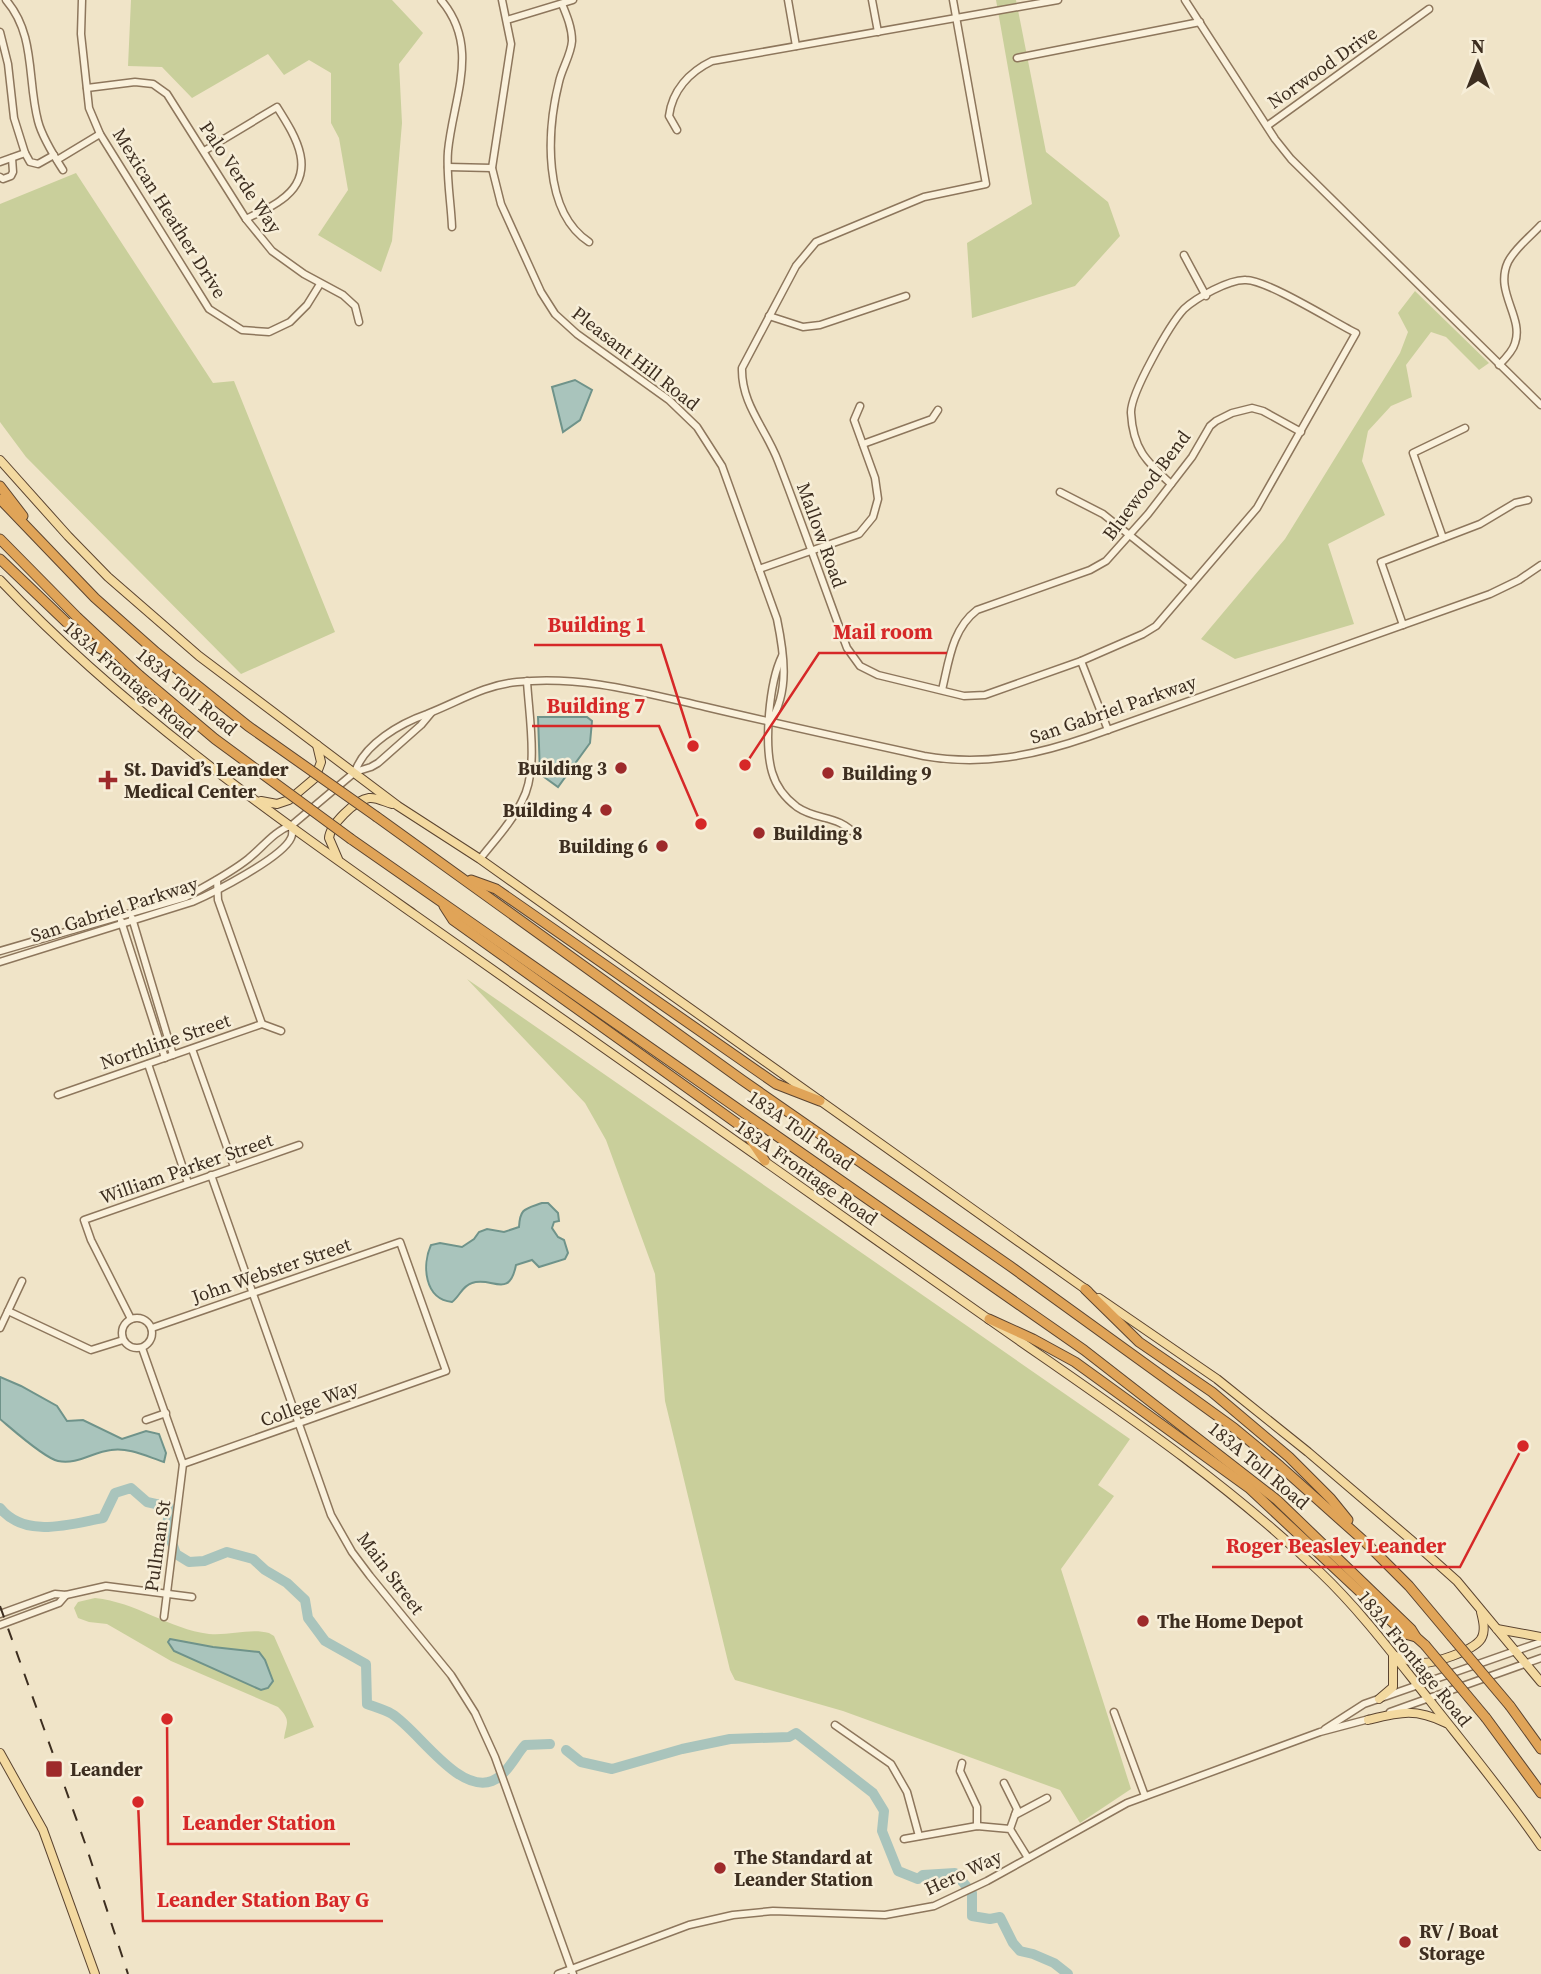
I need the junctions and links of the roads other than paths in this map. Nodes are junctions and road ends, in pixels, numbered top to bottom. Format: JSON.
{"nodes":[{"id":1,"x":6,"y":0,"type":"edge"},
{"id":2,"x":82,"y":0,"type":"edge"},
{"id":3,"x":441,"y":0,"type":"edge"},
{"id":4,"x":502,"y":0,"type":"edge"},
{"id":5,"x":573,"y":0,"type":"edge"},
{"id":6,"x":788,"y":0,"type":"edge"},
{"id":7,"x":872,"y":0,"type":"edge"},
{"id":8,"x":953,"y":0,"type":"edge"},
{"id":9,"x":1057,"y":0,"type":"edge"},
{"id":10,"x":1185,"y":0,"type":"edge"},
{"id":11,"x":562,"y":4,"type":"junction"},
{"id":12,"x":1429,"y":9,"type":"dead end"},
{"id":13,"x":956,"y":18,"type":"junction"},
{"id":14,"x":507,"y":20,"type":"junction"},
{"id":15,"x":1200,"y":22,"type":"junction"},
{"id":16,"x":0,"y":32,"type":"edge"},
{"id":17,"x":878,"y":32,"type":"junction"},
{"id":18,"x":796,"y":46,"type":"junction"},
{"id":19,"x":1017,"y":58,"type":"dead end"},
{"id":20,"x":87,"y":88,"type":"junction"},
{"id":21,"x":1266,"y":125,"type":"junction"},
{"id":22,"x":677,"y":130,"type":"dead end"},
{"id":23,"x":100,"y":134,"type":"junction"},
{"id":24,"x":204,"y":151,"type":"junction"},
{"id":25,"x":25,"y":153,"type":"junction"},
{"id":26,"x":12,"y":158,"type":"junction"},
{"id":27,"x":55,"y":158,"type":"junction"},
{"id":28,"x":0,"y":162,"type":"edge"},
{"id":29,"x":448,"y":167,"type":"junction"},
{"id":30,"x":492,"y":168,"type":"junction"},
{"id":31,"x":63,"y":170,"type":"dead end"},
{"id":32,"x":0,"y":177,"type":"edge"},
{"id":33,"x":246,"y":219,"type":"junction"},
{"id":34,"x":1541,"y":225,"type":"edge"},
{"id":35,"x":452,"y":227,"type":"dead end"},
{"id":36,"x":589,"y":242,"type":"dead end"},
{"id":37,"x":1184,"y":255,"type":"dead end"},
{"id":38,"x":320,"y":284,"type":"junction"},
{"id":39,"x":906,"y":296,"type":"dead end"},
{"id":40,"x":1206,"y":296,"type":"junction"},
{"id":41,"x":769,"y":316,"type":"junction"},
{"id":42,"x":359,"y":321,"type":"dead end"},
{"id":43,"x":1499,"y":365,"type":"junction"},
{"id":44,"x":860,"y":405,"type":"dead end"},
{"id":45,"x":1541,"y":405,"type":"edge"},
{"id":46,"x":938,"y":410,"type":"dead end"},
{"id":47,"x":1465,"y":428,"type":"dead end"},
{"id":48,"x":1301,"y":432,"type":"junction"},
{"id":49,"x":863,"y":444,"type":"junction"},
{"id":50,"x":0,"y":460,"type":"edge"},
{"id":51,"x":1171,"y":484,"type":"junction"},
{"id":52,"x":0,"y":486,"type":"edge"},
{"id":53,"x":1060,"y":492,"type":"dead end"},
{"id":54,"x":0,"y":499,"type":"edge"},
{"id":55,"x":1528,"y":500,"type":"dead end"},
{"id":56,"x":1130,"y":536,"type":"junction"},
{"id":57,"x":1443,"y":538,"type":"junction"},
{"id":58,"x":0,"y":539,"type":"edge"},
{"id":59,"x":811,"y":552,"type":"junction"},
{"id":60,"x":54,"y":556,"type":"junction"},
{"id":61,"x":0,"y":559,"type":"edge"},
{"id":62,"x":1541,"y":565,"type":"edge"},
{"id":63,"x":759,"y":569,"type":"junction"},
{"id":64,"x":0,"y":580,"type":"edge"},
{"id":65,"x":1191,"y":584,"type":"junction"},
{"id":66,"x":1403,"y":625,"type":"junction"},
{"id":67,"x":1081,"y":661,"type":"junction"},
{"id":68,"x":125,"y":662,"type":"junction"},
{"id":69,"x":527,"y":681,"type":"junction"},
{"id":70,"x":942,"y":690,"type":"junction"},
{"id":71,"x":432,"y":712,"type":"junction"},
{"id":72,"x":770,"y":722,"type":"junction"},
{"id":73,"x":1108,"y":730,"type":"junction"},
{"id":74,"x":317,"y":745,"type":"junction"},
{"id":75,"x":355,"y":772,"type":"junction"},
{"id":76,"x":258,"y":801,"type":"junction"},
{"id":77,"x":398,"y":806,"type":"junction"},
{"id":78,"x":292,"y":825,"type":"junction"},
{"id":79,"x":858,"y":837,"type":"dead end"},
{"id":80,"x":480,"y":859,"type":"junction"},
{"id":81,"x":340,"y":862,"type":"junction"},
{"id":82,"x":461,"y":877,"type":"junction"},
{"id":83,"x":217,"y":880,"type":"junction"},
{"id":84,"x":216,"y":891,"type":"junction"},
{"id":85,"x":441,"y":901,"type":"junction"},
{"id":86,"x":131,"y":913,"type":"junction"},
{"id":87,"x":120,"y":916,"type":"junction"},
{"id":88,"x":133,"y":922,"type":"junction"},
{"id":89,"x":122,"y":925,"type":"junction"},
{"id":90,"x":0,"y":951,"type":"edge"},
{"id":91,"x":0,"y":962,"type":"edge"},
{"id":92,"x":262,"y":1024,"type":"junction"},
{"id":93,"x":281,"y":1031,"type":"dead end"},
{"id":94,"x":192,"y":1049,"type":"junction"},
{"id":95,"x":173,"y":1055,"type":"junction"},
{"id":96,"x":165,"y":1058,"type":"junction"},
{"id":97,"x":148,"y":1064,"type":"junction"},
{"id":98,"x":58,"y":1095,"type":"dead end"},
{"id":99,"x":820,"y":1101,"type":"junction"},
{"id":100,"x":299,"y":1145,"type":"dead end"},
{"id":101,"x":765,"y":1161,"type":"junction"},
{"id":102,"x":234,"y":1167,"type":"junction"},
{"id":103,"x":211,"y":1175,"type":"junction"},
{"id":104,"x":188,"y":1184,"type":"junction"},
{"id":105,"x":22,"y":1281,"type":"dead end"},
{"id":106,"x":1085,"y":1289,"type":"junction"},
{"id":107,"x":252,"y":1294,"type":"junction"},
{"id":108,"x":8,"y":1311,"type":"junction"},
{"id":109,"x":131,"y":1319,"type":"junction"},
{"id":110,"x":989,"y":1319,"type":"junction"},
{"id":111,"x":0,"y":1328,"type":"edge"},
{"id":112,"x":152,"y":1328,"type":"junction"},
{"id":113,"x":123,"y":1340,"type":"junction"},
{"id":114,"x":142,"y":1348,"type":"junction"},
{"id":115,"x":446,"y":1371,"type":"joint"},
{"id":116,"x":166,"y":1413,"type":"junction"},
{"id":117,"x":146,"y":1420,"type":"dead end"},
{"id":118,"x":298,"y":1423,"type":"junction"},
{"id":119,"x":183,"y":1464,"type":"junction"},
{"id":120,"x":1364,"y":1541,"type":"junction"},
{"id":121,"x":166,"y":1593,"type":"junction"},
{"id":122,"x":66,"y":1595,"type":"junction"},
{"id":123,"x":192,"y":1597,"type":"dead end"},
{"id":124,"x":1481,"y":1610,"type":"junction"},
{"id":125,"x":0,"y":1614,"type":"edge"},
{"id":126,"x":164,"y":1617,"type":"dead end"},
{"id":127,"x":0,"y":1625,"type":"edge"},
{"id":128,"x":1497,"y":1629,"type":"junction"},
{"id":129,"x":1416,"y":1637,"type":"junction"},
{"id":130,"x":1541,"y":1639,"type":"edge"},
{"id":131,"x":1516,"y":1651,"type":"junction"},
{"id":132,"x":1393,"y":1655,"type":"junction"},
{"id":133,"x":1541,"y":1658,"type":"edge"},
{"id":134,"x":1525,"y":1663,"type":"junction"},
{"id":135,"x":1541,"y":1682,"type":"edge"},
{"id":136,"x":1418,"y":1685,"type":"junction"},
{"id":137,"x":1428,"y":1698,"type":"junction"},
{"id":138,"x":1379,"y":1699,"type":"junction"},
{"id":139,"x":1114,"y":1712,"type":"dead end"},
{"id":140,"x":1368,"y":1720,"type":"junction"},
{"id":141,"x":835,"y":1725,"type":"dead end"},
{"id":142,"x":1449,"y":1725,"type":"junction"},
{"id":143,"x":1320,"y":1732,"type":"junction"},
{"id":144,"x":1541,"y":1749,"type":"edge"},
{"id":145,"x":0,"y":1753,"type":"edge"},
{"id":146,"x":962,"y":1763,"type":"dead end"},
{"id":147,"x":1004,"y":1783,"type":"dead end"},
{"id":148,"x":1541,"y":1793,"type":"edge"},
{"id":149,"x":1145,"y":1796,"type":"junction"},
{"id":150,"x":1047,"y":1798,"type":"dead end"},
{"id":151,"x":1015,"y":1815,"type":"junction"},
{"id":152,"x":977,"y":1826,"type":"junction"},
{"id":153,"x":1010,"y":1829,"type":"junction"},
{"id":154,"x":919,"y":1836,"type":"junction"},
{"id":155,"x":904,"y":1839,"type":"dead end"},
{"id":156,"x":1541,"y":1846,"type":"edge"},
{"id":157,"x":1028,"y":1858,"type":"junction"},
{"id":158,"x":572,"y":1972,"type":"edge"},
{"id":159,"x":95,"y":1974,"type":"edge"},
{"id":160,"x":558,"y":1974,"type":"edge"}],
"edges":[{"from":1,"to":27,"type":"street"},
{"from":2,"to":20,"type":"street","name":"Mexican Heather Drive"},
{"from":3,"to":29,"type":"street"},
{"from":4,"to":14,"type":"street","name":"Pleasant Hill Road"},
{"from":5,"to":11,"type":"street"},
{"from":6,"to":18,"type":"street"},
{"from":7,"to":17,"type":"street"},
{"from":8,"to":13,"type":"street"},
{"from":9,"to":13,"type":"street"},
{"from":10,"to":15,"type":"street"},
{"from":11,"to":14,"type":"street"},
{"from":11,"to":36,"type":"street"},
{"from":12,"to":21,"type":"street","name":"Norwood Drive"},
{"from":13,"to":17,"type":"street"},
{"from":13,"to":41,"type":"street","name":"Mallow Road"},
{"from":14,"to":30,"type":"street","name":"Pleasant Hill Road"},
{"from":15,"to":19,"type":"street"},
{"from":15,"to":21,"type":"street"},
{"from":16,"to":25,"type":"street"},
{"from":17,"to":18,"type":"street"},
{"from":18,"to":22,"type":"street"},
{"from":20,"to":23,"type":"street","name":"Mexican Heather Drive"},
{"from":20,"to":24,"type":"street","name":"Palo Verde Way"},
{"from":21,"to":43,"type":"street"},
{"from":23,"to":27,"type":"street"},
{"from":23,"to":38,"type":"street","name":"Mexican Heather Drive"},
{"from":24,"to":33,"type":"street","name":"Palo Verde Way"},
{"from":24,"to":33,"type":"street"},
{"from":25,"to":26,"type":"street"},
{"from":25,"to":27,"type":"street"},
{"from":26,"to":28,"type":"street"},
{"from":26,"to":32,"type":"street"},
{"from":27,"to":31,"type":"street"},
{"from":29,"to":30,"type":"street"},
{"from":29,"to":35,"type":"street"},
{"from":30,"to":63,"type":"street","name":"Pleasant Hill Road"},
{"from":33,"to":38,"type":"street","name":"Palo Verde Way"},
{"from":34,"to":43,"type":"street"},
{"from":37,"to":40,"type":"street"},
{"from":38,"to":42,"type":"street","name":"Palo Verde Way"},
{"from":39,"to":41,"type":"street"},
{"from":40,"to":48,"type":"street","name":"Mallow Road"},
{"from":40,"to":51,"type":"street"},
{"from":41,"to":59,"type":"street","name":"Mallow Road"},
{"from":43,"to":45,"type":"street"},
{"from":44,"to":49,"type":"street"},
{"from":46,"to":49,"type":"street"},
{"from":47,"to":57,"type":"street"},
{"from":48,"to":51,"type":"street","name":"Bluewood Bend"},
{"from":48,"to":65,"type":"street","name":"Mallow Road"},
{"from":49,"to":59,"type":"street"},
{"from":50,"to":74,"type":"main road"},
{"from":51,"to":56,"type":"street","name":"Bluewood Bend"},
{"from":52,"to":60,"type":"highway"},
{"from":53,"to":56,"type":"street"},
{"from":54,"to":60,"type":"highway","name":"183A Toll Road"},
{"from":55,"to":57,"type":"street"},
{"from":56,"to":65,"type":"street"},
{"from":56,"to":70,"type":"street","name":"Bluewood Bend"},
{"from":57,"to":66,"type":"street"},
{"from":58,"to":68,"type":"highway","name":"183A Toll Road"},
{"from":59,"to":63,"type":"street"},
{"from":59,"to":70,"type":"street","name":"Mallow Road"},
{"from":60,"to":82,"type":"highway","name":"183A Toll Road","bridge":true},
{"from":61,"to":68,"type":"highway"},
{"from":62,"to":66,"type":"street","name":"San Gabriel Parkway"},
{"from":63,"to":72,"type":"street","name":"Pleasant Hill Road"},
{"from":64,"to":76,"type":"main road","name":"183A Frontage Road"},
{"from":65,"to":67,"type":"street","name":"Mallow Road"},
{"from":66,"to":73,"type":"street","name":"San Gabriel Parkway"},
{"from":67,"to":70,"type":"street","name":"Mallow Road"},
{"from":67,"to":73,"type":"street"},
{"from":68,"to":85,"type":"highway","name":"183A Toll Road","bridge":true},
{"from":69,"to":71,"type":"street","name":"San Gabriel Parkway"},
{"from":69,"to":72,"type":"street","name":"San Gabriel Parkway"},
{"from":69,"to":80,"type":"street"},
{"from":71,"to":75,"type":"street","name":"San Gabriel Parkway"},
{"from":71,"to":75,"type":"street","name":"San Gabriel Parkway"},
{"from":72,"to":73,"type":"street","name":"San Gabriel Parkway"},
{"from":72,"to":79,"type":"street","name":"Pleasant Hill Road"},
{"from":74,"to":75,"type":"main road"},
{"from":74,"to":76,"type":"main road"},
{"from":75,"to":77,"type":"main road"},
{"from":75,"to":78,"type":"street","name":"San Gabriel Parkway"},
{"from":76,"to":78,"type":"main road","name":"183A Frontage Road"},
{"from":77,"to":80,"type":"main road"},
{"from":77,"to":81,"type":"main road"},
{"from":78,"to":81,"type":"main road","name":"183A Frontage Road"},
{"from":78,"to":83,"type":"street","name":"San Gabriel Parkway"},
{"from":78,"to":84,"type":"street","name":"San Gabriel Parkway"},
{"from":80,"to":99,"type":"main road"},
{"from":81,"to":101,"type":"main road","name":"183A Frontage Road"},
{"from":82,"to":99,"type":"highway"},
{"from":82,"to":120,"type":"highway","name":"183A Toll Road"},
{"from":83,"to":84,"type":"street"},
{"from":83,"to":86,"type":"street","name":"San Gabriel Parkway"},
{"from":84,"to":88,"type":"street","name":"San Gabriel Parkway"},
{"from":84,"to":92,"type":"street"},
{"from":85,"to":101,"type":"highway"},
{"from":85,"to":129,"type":"highway","name":"183A Toll Road"},
{"from":86,"to":87,"type":"street","name":"San Gabriel Parkway"},
{"from":86,"to":88,"type":"street"},
{"from":87,"to":89,"type":"street"},
{"from":87,"to":90,"type":"street","name":"San Gabriel Parkway"},
{"from":88,"to":89,"type":"street","name":"San Gabriel Parkway"},
{"from":88,"to":95,"type":"street"},
{"from":89,"to":91,"type":"street","name":"San Gabriel Parkway"},
{"from":89,"to":96,"type":"street"},
{"from":92,"to":93,"type":"street"},
{"from":92,"to":94,"type":"street","name":"Northline Street"},
{"from":94,"to":95,"type":"street","name":"Northline Street"},
{"from":94,"to":102,"type":"street"},
{"from":95,"to":96,"type":"street","name":"Northline Street"},
{"from":96,"to":97,"type":"street","name":"Northline Street"},
{"from":97,"to":98,"type":"street","name":"Northline Street"},
{"from":97,"to":104,"type":"street"},
{"from":99,"to":106,"type":"main road"},
{"from":100,"to":102,"type":"street","name":"William Parker Street"},
{"from":101,"to":110,"type":"main road","name":"183A Frontage Road"},
{"from":102,"to":103,"type":"street","name":"William Parker Street"},
{"from":103,"to":104,"type":"street","name":"William Parker Street"},
{"from":103,"to":107,"type":"street","name":"Main Street"},
{"from":104,"to":109,"type":"street","name":"William Parker Street"},
{"from":105,"to":108,"type":"street"},
{"from":106,"to":120,"type":"highway"},
{"from":106,"to":124,"type":"main road"},
{"from":107,"to":112,"type":"street","name":"John Webster Street"},
{"from":107,"to":115,"type":"street","name":"John Webster Street"},
{"from":107,"to":118,"type":"street","name":"Main Street"},
{"from":108,"to":111,"type":"street"},
{"from":108,"to":113,"type":"street"},
{"from":109,"to":112,"type":"street"},
{"from":109,"to":113,"type":"street"},
{"from":110,"to":129,"type":"highway"},
{"from":110,"to":132,"type":"main road","name":"183A Frontage Road"},
{"from":112,"to":114,"type":"street"},
{"from":113,"to":114,"type":"street"},
{"from":114,"to":116,"type":"street","name":"Pullman St"},
{"from":115,"to":118,"type":"street","name":"College Way"},
{"from":116,"to":117,"type":"street"},
{"from":116,"to":119,"type":"street","name":"Pullman St"},
{"from":118,"to":119,"type":"street","name":"College Way"},
{"from":118,"to":158,"type":"street","name":"Main Street"},
{"from":119,"to":121,"type":"street","name":"Pullman St"},
{"from":120,"to":144,"type":"highway","name":"183A Toll Road","bridge":true},
{"from":121,"to":122,"type":"street"},
{"from":121,"to":123,"type":"street"},
{"from":121,"to":126,"type":"street","name":"Pullman St"},
{"from":122,"to":125,"type":"street"},
{"from":122,"to":127,"type":"street"},
{"from":124,"to":128,"type":"main road"},
{"from":124,"to":132,"type":"main road"},
{"from":128,"to":130,"type":"main road"},
{"from":128,"to":131,"type":"main road"},
{"from":129,"to":148,"type":"highway","name":"183A Toll Road","bridge":true},
{"from":130,"to":131,"type":"street","name":"Hero Way"},
{"from":131,"to":134,"type":"main road"},
{"from":131,"to":136,"type":"street","name":"Hero Way"},
{"from":132,"to":136,"type":"main road","name":"183A Frontage Road"},
{"from":132,"to":138,"type":"main road"},
{"from":133,"to":134,"type":"street","name":"Hero Way"},
{"from":134,"to":135,"type":"main road"},
{"from":134,"to":137,"type":"street","name":"Hero Way"},
{"from":136,"to":137,"type":"main road","name":"183A Frontage Road"},
{"from":136,"to":138,"type":"street","name":"Hero Way"},
{"from":137,"to":140,"type":"street","name":"Hero Way"},
{"from":137,"to":142,"type":"main road","name":"183A Frontage Road"},
{"from":138,"to":143,"type":"street","name":"Hero Way"},
{"from":139,"to":149,"type":"street"},
{"from":140,"to":142,"type":"main road"},
{"from":140,"to":143,"type":"street","name":"Hero Way"},
{"from":141,"to":154,"type":"street"},
{"from":142,"to":156,"type":"main road","name":"183A Frontage Road"},
{"from":143,"to":149,"type":"street","name":"Hero Way"},
{"from":145,"to":159,"type":"main road"},
{"from":146,"to":152,"type":"street"},
{"from":147,"to":151,"type":"street"},
{"from":149,"to":157,"type":"street","name":"Hero Way"},
{"from":150,"to":151,"type":"street"},
{"from":151,"to":153,"type":"street"},
{"from":152,"to":153,"type":"street"},
{"from":152,"to":154,"type":"street"},
{"from":153,"to":157,"type":"street"},
{"from":154,"to":155,"type":"street"},
{"from":157,"to":158,"type":"street","name":"Hero Way"},
{"from":158,"to":160,"type":"street","name":"Hero Way"}]}
